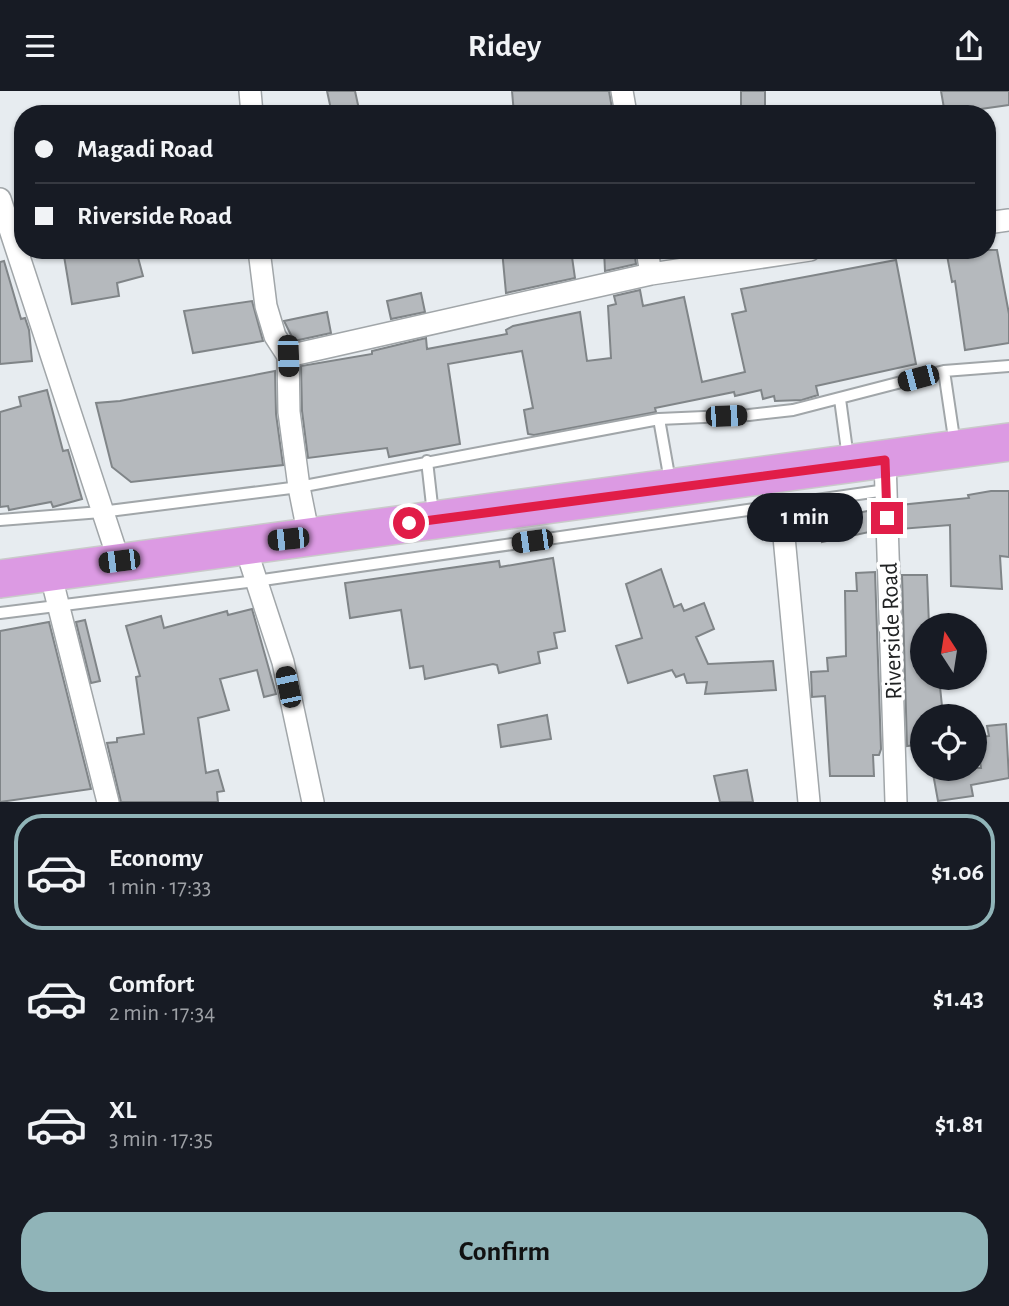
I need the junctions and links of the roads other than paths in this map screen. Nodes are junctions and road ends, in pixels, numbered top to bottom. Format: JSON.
{"nodes":[{"id":1,"x":0,"y":199,"type":"edge"},
{"id":2,"x":14,"y":242,"type":"edge"},
{"id":3,"x":19,"y":259,"type":"edge"},
{"id":4,"x":260,"y":259,"type":"edge"},
{"id":5,"x":648,"y":259,"type":"edge"},
{"id":6,"x":750,"y":259,"type":"edge"},
{"id":7,"x":651,"y":274,"type":"junction"},
{"id":8,"x":288,"y":356,"type":"junction"},
{"id":9,"x":1009,"y":366,"type":"edge"},
{"id":10,"x":944,"y":372,"type":"junction"},
{"id":11,"x":839,"y":399,"type":"junction"},
{"id":12,"x":659,"y":419,"type":"junction"},
{"id":13,"x":1009,"y":442,"type":"edge"},
{"id":14,"x":955,"y":450,"type":"junction"},
{"id":15,"x":427,"y":461,"type":"junction"},
{"id":16,"x":873,"y":472,"type":"junction"},
{"id":17,"x":299,"y":487,"type":"junction"},
{"id":18,"x":672,"y":489,"type":"junction"},
{"id":19,"x":781,"y":505,"type":"junction"},
{"id":20,"x":101,"y":512,"type":"junction"},
{"id":21,"x":0,"y":520,"type":"edge"},
{"id":22,"x":434,"y":520,"type":"junction"},
{"id":23,"x":309,"y":537,"type":"junction"},
{"id":24,"x":244,"y":543,"type":"junction"},
{"id":25,"x":119,"y":561,"type":"junction"},
{"id":26,"x":0,"y":579,"type":"edge"},
{"id":27,"x":256,"y":581,"type":"junction"},
{"id":28,"x":54,"y":589,"type":"junction"},
{"id":29,"x":0,"y":613,"type":"edge"},
{"id":30,"x":107,"y":802,"type":"edge"},
{"id":31,"x":313,"y":802,"type":"edge"},
{"id":32,"x":809,"y":802,"type":"edge"},
{"id":33,"x":896,"y":802,"type":"edge"}],
"edges":[{"from":1,"to":2,"type":"street"},
{"from":3,"to":20,"type":"street"},
{"from":4,"to":8,"type":"street"},
{"from":5,"to":7,"type":"street"},
{"from":6,"to":7,"type":"street"},
{"from":7,"to":8,"type":"street"},
{"from":8,"to":17,"type":"street"},
{"from":9,"to":10,"type":"lane"},
{"from":10,"to":11,"type":"lane"},
{"from":10,"to":14,"type":"lane"},
{"from":11,"to":12,"type":"lane"},
{"from":11,"to":16,"type":"lane"},
{"from":12,"to":15,"type":"lane"},
{"from":12,"to":18,"type":"lane"},
{"from":13,"to":14,"type":"highway"},
{"from":14,"to":16,"type":"highway"},
{"from":15,"to":17,"type":"lane"},
{"from":15,"to":22,"type":"lane"},
{"from":16,"to":18,"type":"highway"},
{"from":16,"to":19,"type":"lane"},
{"from":16,"to":33,"type":"street","name":"Riverside Road"},
{"from":17,"to":20,"type":"lane"},
{"from":17,"to":23,"type":"street"},
{"from":18,"to":22,"type":"highway"},
{"from":19,"to":27,"type":"lane"},
{"from":19,"to":32,"type":"street"},
{"from":20,"to":21,"type":"lane"},
{"from":20,"to":25,"type":"street"},
{"from":22,"to":23,"type":"highway"},
{"from":23,"to":24,"type":"highway"},
{"from":24,"to":25,"type":"highway"},
{"from":24,"to":27,"type":"street"},
{"from":25,"to":28,"type":"highway"},
{"from":26,"to":28,"type":"highway"},
{"from":27,"to":28,"type":"lane"},
{"from":27,"to":31,"type":"street"},
{"from":28,"to":29,"type":"lane"},
{"from":28,"to":30,"type":"street"}]}
